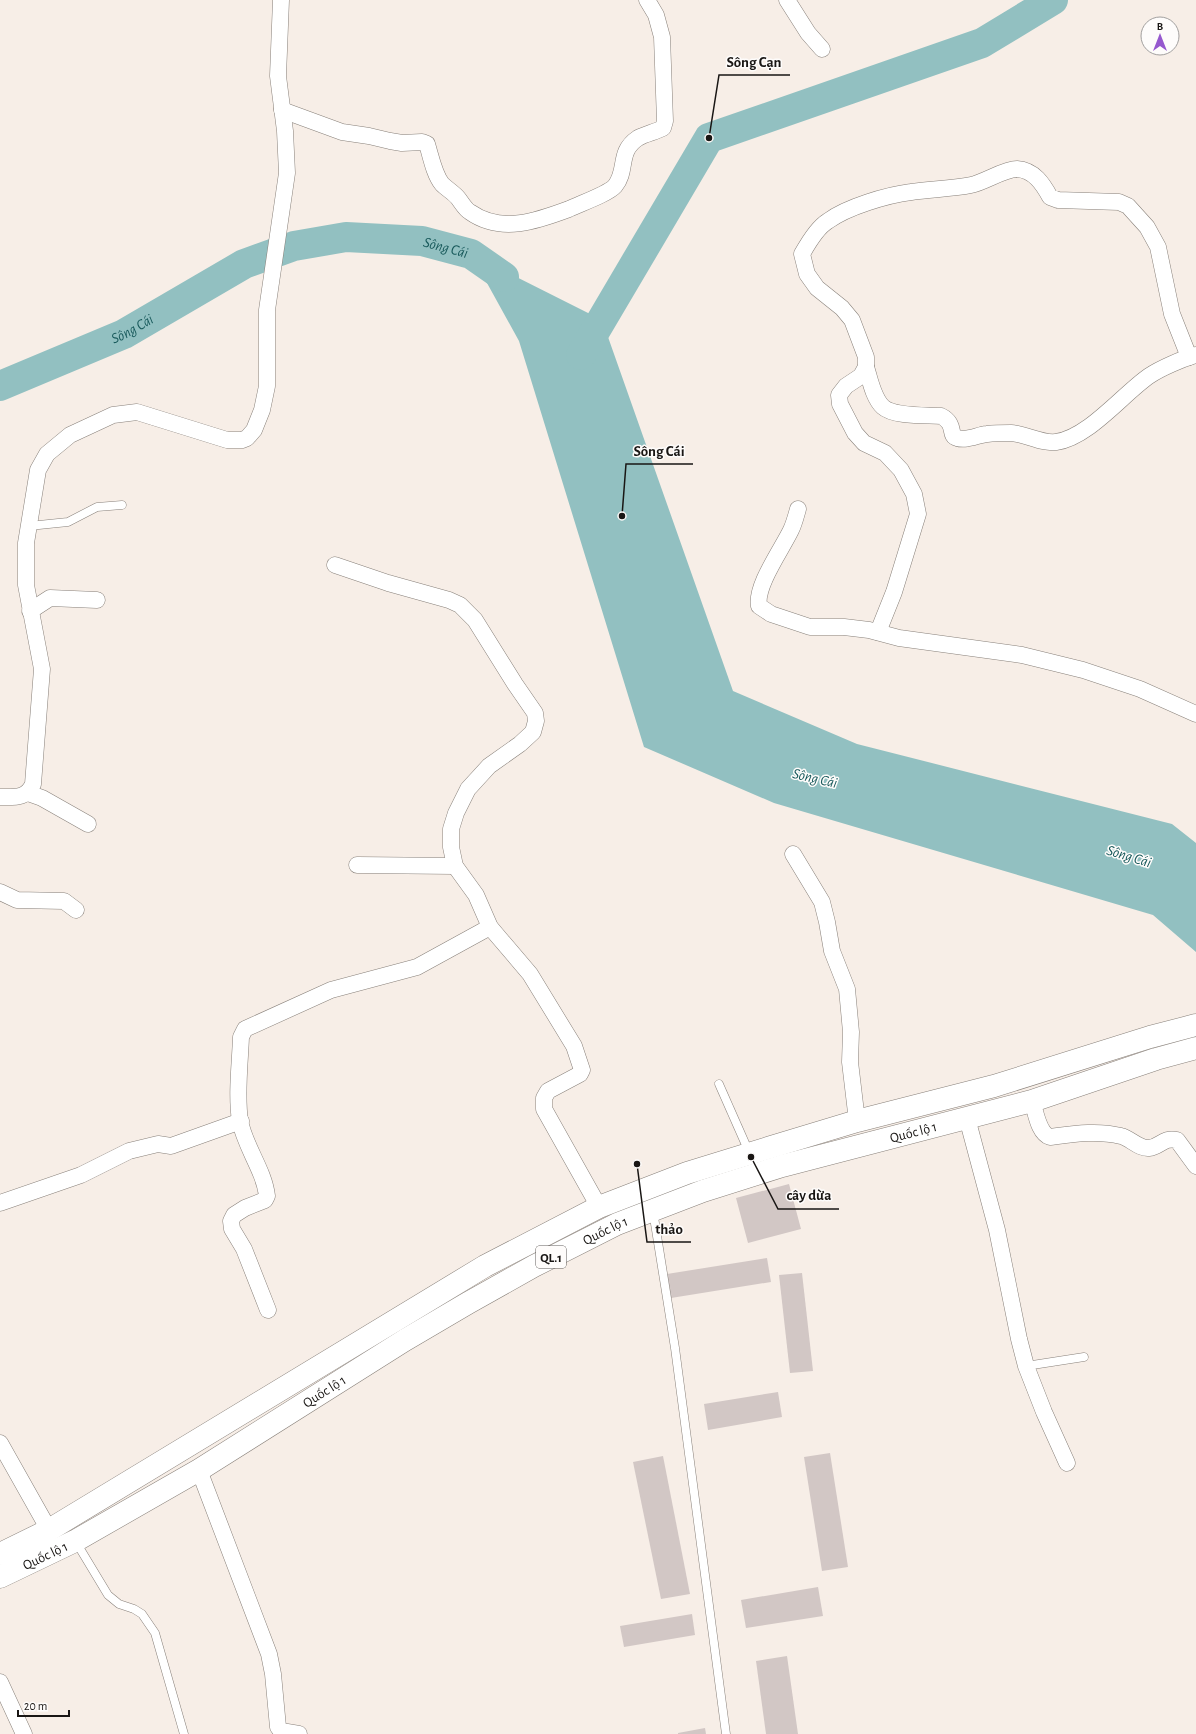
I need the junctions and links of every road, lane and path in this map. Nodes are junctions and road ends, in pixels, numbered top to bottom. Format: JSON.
{"nodes":[{"id":1,"x":281,"y":0,"type":"edge"},
{"id":2,"x":646,"y":0,"type":"edge"},
{"id":3,"x":787,"y":0,"type":"edge"},
{"id":4,"x":822,"y":49,"type":"dead end"},
{"id":5,"x":282,"y":110,"type":"junction"},
{"id":6,"x":1193,"y":356,"type":"edge"},
{"id":7,"x":866,"y":367,"type":"junction"},
{"id":8,"x":122,"y":505,"type":"dead end"},
{"id":9,"x":798,"y":509,"type":"dead end"},
{"id":10,"x":29,"y":526,"type":"junction"},
{"id":11,"x":335,"y":565,"type":"dead end"},
{"id":12,"x":97,"y":600,"type":"dead end"},
{"id":13,"x":30,"y":611,"type":"junction"},
{"id":14,"x":878,"y":632,"type":"junction"},
{"id":15,"x":1196,"y":714,"type":"edge"},
{"id":16,"x":28,"y":792,"type":"junction"},
{"id":17,"x":0,"y":797,"type":"edge"},
{"id":18,"x":88,"y":824,"type":"dead end"},
{"id":19,"x":793,"y":854,"type":"dead end"},
{"id":20,"x":357,"y":865,"type":"dead end"},
{"id":21,"x":455,"y":866,"type":"junction"},
{"id":22,"x":0,"y":892,"type":"edge"},
{"id":23,"x":76,"y":910,"type":"dead end"},
{"id":24,"x":490,"y":927,"type":"junction"},
{"id":25,"x":1196,"y":1025,"type":"edge"},
{"id":26,"x":1196,"y":1048,"type":"edge"},
{"id":27,"x":719,"y":1084,"type":"dead end"},
{"id":28,"x":1032,"y":1101,"type":"junction"},
{"id":29,"x":967,"y":1118,"type":"junction"},
{"id":30,"x":241,"y":1121,"type":"junction"},
{"id":31,"x":857,"y":1121,"type":"junction"},
{"id":32,"x":750,"y":1153,"type":"junction"},
{"id":33,"x":1196,"y":1166,"type":"edge"},
{"id":34,"x":0,"y":1203,"type":"edge"},
{"id":35,"x":599,"y":1207,"type":"junction"},
{"id":36,"x":653,"y":1210,"type":"junction"},
{"id":37,"x":268,"y":1310,"type":"dead end"},
{"id":38,"x":1084,"y":1357,"type":"dead end"},
{"id":39,"x":1026,"y":1366,"type":"junction"},
{"id":40,"x":0,"y":1443,"type":"edge"},
{"id":41,"x":1067,"y":1463,"type":"dead end"},
{"id":42,"x":199,"y":1470,"type":"junction"},
{"id":43,"x":49,"y":1530,"type":"junction"},
{"id":44,"x":75,"y":1541,"type":"junction"},
{"id":45,"x":0,"y":1554,"type":"edge"},
{"id":46,"x":0,"y":1577,"type":"edge"},
{"id":47,"x":0,"y":1682,"type":"edge"},
{"id":48,"x":24,"y":1734,"type":"edge"},
{"id":49,"x":184,"y":1734,"type":"edge"},
{"id":50,"x":299,"y":1734,"type":"edge"},
{"id":51,"x":726,"y":1734,"type":"edge"}],
"edges":[{"from":1,"to":5,"type":"street"},
{"from":2,"to":5,"type":"street"},
{"from":3,"to":4,"type":"street"},
{"from":5,"to":10,"type":"street"},
{"from":6,"to":7,"type":"street"},
{"from":6,"to":7,"type":"street"},
{"from":7,"to":14,"type":"street"},
{"from":8,"to":10,"type":"lane"},
{"from":9,"to":14,"type":"street"},
{"from":10,"to":13,"type":"street"},
{"from":11,"to":21,"type":"street"},
{"from":12,"to":13,"type":"street"},
{"from":13,"to":16,"type":"street"},
{"from":14,"to":15,"type":"street"},
{"from":16,"to":17,"type":"street"},
{"from":16,"to":18,"type":"street"},
{"from":19,"to":31,"type":"street"},
{"from":20,"to":21,"type":"street"},
{"from":21,"to":24,"type":"street"},
{"from":22,"to":23,"type":"street"},
{"from":24,"to":30,"type":"street"},
{"from":24,"to":35,"type":"street"},
{"from":25,"to":31,"type":"highway","name":"Quốc lộ 1","number":"QL.1"},
{"from":26,"to":28,"type":"highway","name":"Quốc lộ 1","number":"QL.1"},
{"from":27,"to":32,"type":"lane"},
{"from":28,"to":29,"type":"highway","name":"Quốc lộ 1","number":"QL.1"},
{"from":28,"to":33,"type":"street"},
{"from":29,"to":36,"type":"highway","name":"Quốc lộ 1","number":"QL.1"},
{"from":29,"to":39,"type":"street"},
{"from":30,"to":34,"type":"street"},
{"from":30,"to":37,"type":"street"},
{"from":31,"to":32,"type":"highway","name":"Quốc lộ 1","number":"QL.1"},
{"from":32,"to":35,"type":"highway","name":"Quốc lộ 1","number":"QL.1"},
{"from":35,"to":43,"type":"highway","name":"Quốc lộ 1","number":"QL.1"},
{"from":36,"to":42,"type":"highway","name":"Quốc lộ 1","number":"QL.1"},
{"from":36,"to":51,"type":"lane"},
{"from":38,"to":39,"type":"lane"},
{"from":39,"to":41,"type":"street"},
{"from":40,"to":43,"type":"street"},
{"from":42,"to":44,"type":"highway","name":"Quốc lộ 1","number":"QL.1"},
{"from":42,"to":50,"type":"street"},
{"from":43,"to":45,"type":"highway","name":"Quốc lộ 1","number":"QL.1"},
{"from":44,"to":46,"type":"highway","name":"Quốc lộ 1","number":"QL.1"},
{"from":44,"to":49,"type":"lane"},
{"from":47,"to":48,"type":"street"}]}
